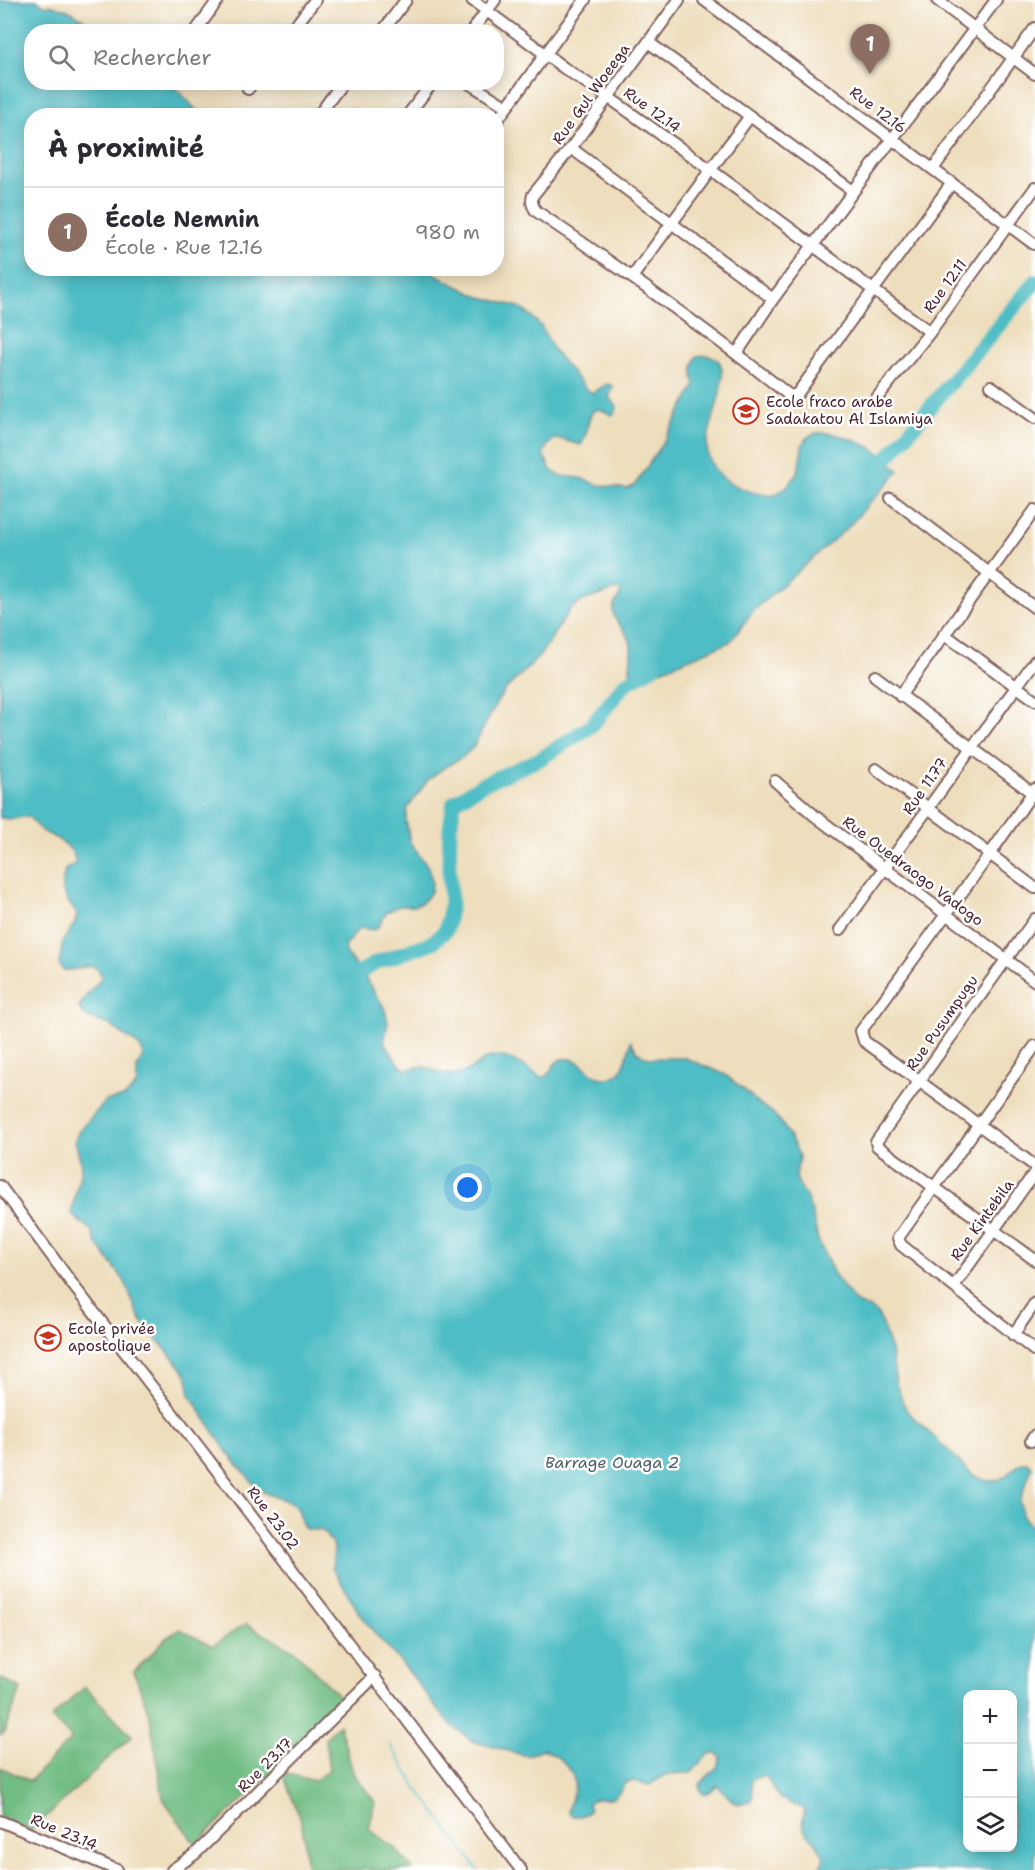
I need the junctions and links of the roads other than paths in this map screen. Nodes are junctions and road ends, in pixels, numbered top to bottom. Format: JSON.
{"nodes":[{"id":1,"x":218,"y":0,"type":"edge"},
{"id":2,"x":315,"y":0,"type":"edge"},
{"id":3,"x":406,"y":0,"type":"edge"},
{"id":4,"x":472,"y":0,"type":"edge"},
{"id":5,"x":495,"y":0,"type":"edge"},
{"id":6,"x":585,"y":0,"type":"edge"},
{"id":7,"x":680,"y":0,"type":"edge"},
{"id":8,"x":704,"y":0,"type":"edge"},
{"id":9,"x":937,"y":0,"type":"edge"},
{"id":10,"x":996,"y":0,"type":"edge"},
{"id":11,"x":487,"y":11,"type":"junction"},
{"id":12,"x":201,"y":24,"type":"edge"},
{"id":13,"x":297,"y":24,"type":"edge"},
{"id":14,"x":390,"y":24,"type":"edge"},
{"id":15,"x":477,"y":24,"type":"edge"},
{"id":16,"x":1035,"y":28,"type":"edge"},
{"id":17,"x":975,"y":29,"type":"junction"},
{"id":18,"x":648,"y":42,"type":"junction"},
{"id":19,"x":545,"y":54,"type":"junction"},
{"id":20,"x":1013,"y":58,"type":"junction"},
{"id":21,"x":1035,"y":74,"type":"edge"},
{"id":22,"x":338,"y":90,"type":"edge"},
{"id":23,"x":427,"y":90,"type":"edge"},
{"id":24,"x":480,"y":90,"type":"edge"},
{"id":25,"x":608,"y":97,"type":"junction"},
{"id":26,"x":507,"y":107,"type":"junction"},
{"id":27,"x":324,"y":108,"type":"edge"},
{"id":28,"x":413,"y":108,"type":"edge"},
{"id":29,"x":504,"y":111,"type":"edge"},
{"id":30,"x":750,"y":116,"type":"junction"},
{"id":31,"x":891,"y":139,"type":"junction"},
{"id":32,"x":571,"y":148,"type":"junction"},
{"id":33,"x":933,"y":169,"type":"junction"},
{"id":34,"x":711,"y":170,"type":"junction"},
{"id":35,"x":952,"y":183,"type":"junction"},
{"id":36,"x":1035,"y":188,"type":"edge"},
{"id":37,"x":853,"y":191,"type":"junction"},
{"id":38,"x":671,"y":223,"type":"junction"},
{"id":39,"x":1009,"y":225,"type":"junction"},
{"id":40,"x":1034,"y":244,"type":"edge"},
{"id":41,"x":813,"y":246,"type":"junction"},
{"id":42,"x":633,"y":276,"type":"junction"},
{"id":43,"x":873,"y":289,"type":"junction"},
{"id":44,"x":773,"y":299,"type":"junction"},
{"id":45,"x":930,"y":332,"type":"junction"},
{"id":46,"x":737,"y":353,"type":"junction"},
{"id":47,"x":991,"y":386,"type":"dead end"},
{"id":48,"x":876,"y":399,"type":"dead end"},
{"id":49,"x":1035,"y":418,"type":"edge"},
{"id":50,"x":891,"y":498,"type":"dead end"},
{"id":51,"x":1035,"y":512,"type":"edge"},
{"id":52,"x":988,"y":573,"type":"junction"},
{"id":53,"x":1035,"y":608,"type":"edge"},
{"id":54,"x":944,"y":634,"type":"junction"},
{"id":55,"x":1035,"y":661,"type":"edge"},
{"id":56,"x":875,"y":676,"type":"dead end"},
{"id":57,"x":1016,"y":687,"type":"junction"},
{"id":58,"x":900,"y":696,"type":"junction"},
{"id":59,"x":1035,"y":700,"type":"edge"},
{"id":60,"x":970,"y":748,"type":"junction"},
{"id":61,"x":876,"y":769,"type":"dead end"},
{"id":62,"x":775,"y":781,"type":"dead end"},
{"id":63,"x":1034,"y":792,"type":"edge"},
{"id":64,"x":927,"y":809,"type":"junction"},
{"id":65,"x":990,"y":854,"type":"junction"},
{"id":66,"x":884,"y":868,"type":"junction"},
{"id":67,"x":1035,"y":888,"type":"edge"},
{"id":68,"x":946,"y":914,"type":"junction"},
{"id":69,"x":1035,"y":919,"type":"edge"},
{"id":70,"x":840,"y":930,"type":"dead end"},
{"id":71,"x":1006,"y":959,"type":"junction"},
{"id":72,"x":1035,"y":981,"type":"edge"},
{"id":73,"x":1035,"y":1046,"type":"edge"},
{"id":74,"x":920,"y":1082,"type":"junction"},
{"id":75,"x":978,"y":1125,"type":"junction"},
{"id":76,"x":1035,"y":1166,"type":"edge"},
{"id":77,"x":1035,"y":1172,"type":"edge"},
{"id":78,"x":0,"y":1186,"type":"edge"},
{"id":79,"x":934,"y":1186,"type":"junction"},
{"id":80,"x":993,"y":1229,"type":"junction"},
{"id":81,"x":1035,"y":1260,"type":"edge"},
{"id":82,"x":954,"y":1286,"type":"junction"},
{"id":83,"x":1035,"y":1304,"type":"edge"},
{"id":84,"x":1013,"y":1335,"type":"junction"},
{"id":85,"x":1035,"y":1351,"type":"edge"},
{"id":86,"x":375,"y":1676,"type":"junction"},
{"id":87,"x":0,"y":1821,"type":"edge"},
{"id":88,"x":117,"y":1870,"type":"edge"},
{"id":89,"x":172,"y":1870,"type":"edge"},
{"id":90,"x":521,"y":1870,"type":"edge"}],
"edges":[{"from":1,"to":12,"type":"street"},
{"from":2,"to":13,"type":"street"},
{"from":3,"to":14,"type":"street"},
{"from":4,"to":11,"type":"street","name":"Rue 12.14"},
{"from":5,"to":11,"type":"street"},
{"from":6,"to":19,"type":"street"},
{"from":7,"to":18,"type":"street","name":"Rue Gul Woeega"},
{"from":8,"to":31,"type":"street","name":"Rue 12.16"},
{"from":9,"to":17,"type":"street"},
{"from":10,"to":17,"type":"street"},
{"from":11,"to":15,"type":"street"},
{"from":11,"to":19,"type":"street","name":"Rue 12.14"},
{"from":16,"to":20,"type":"street"},
{"from":17,"to":20,"type":"street"},
{"from":17,"to":31,"type":"street"},
{"from":18,"to":25,"type":"street","name":"Rue Gul Woeega"},
{"from":18,"to":30,"type":"street"},
{"from":19,"to":25,"type":"street","name":"Rue 12.14"},
{"from":19,"to":26,"type":"street"},
{"from":20,"to":21,"type":"street"},
{"from":20,"to":33,"type":"street"},
{"from":22,"to":27,"type":"street"},
{"from":23,"to":28,"type":"street"},
{"from":24,"to":26,"type":"street"},
{"from":25,"to":32,"type":"street","name":"Rue Gul Woeega"},
{"from":25,"to":34,"type":"street","name":"Rue 12.14"},
{"from":26,"to":29,"type":"street"},
{"from":30,"to":34,"type":"street"},
{"from":30,"to":37,"type":"street"},
{"from":31,"to":33,"type":"street","name":"Rue 12.16"},
{"from":31,"to":37,"type":"street"},
{"from":32,"to":38,"type":"street"},
{"from":32,"to":42,"type":"street","name":"Rue Gul Woeega"},
{"from":33,"to":35,"type":"street","name":"Rue 12.16"},
{"from":34,"to":38,"type":"street"},
{"from":34,"to":41,"type":"street","name":"Rue 12.14"},
{"from":35,"to":39,"type":"street","name":"Rue 12.16"},
{"from":35,"to":43,"type":"street"},
{"from":36,"to":39,"type":"street","name":"Rue 12.11"},
{"from":37,"to":41,"type":"street"},
{"from":38,"to":42,"type":"street"},
{"from":38,"to":44,"type":"street"},
{"from":39,"to":40,"type":"street","name":"Rue 12.16"},
{"from":39,"to":45,"type":"street","name":"Rue 12.11"},
{"from":41,"to":43,"type":"street","name":"Rue 12.14"},
{"from":41,"to":44,"type":"street"},
{"from":42,"to":46,"type":"street"},
{"from":43,"to":45,"type":"street","name":"Rue 12.14"},
{"from":43,"to":46,"type":"street"},
{"from":44,"to":46,"type":"street"},
{"from":45,"to":48,"type":"street","name":"Rue 12.11"},
{"from":47,"to":49,"type":"street"},
{"from":50,"to":52,"type":"street"},
{"from":51,"to":52,"type":"street"},
{"from":52,"to":53,"type":"street"},
{"from":52,"to":54,"type":"street"},
{"from":54,"to":57,"type":"street"},
{"from":54,"to":58,"type":"street"},
{"from":55,"to":57,"type":"street","name":"Rue 11.77"},
{"from":56,"to":58,"type":"street"},
{"from":57,"to":59,"type":"street"},
{"from":57,"to":60,"type":"street","name":"Rue 11.77"},
{"from":58,"to":60,"type":"street"},
{"from":60,"to":63,"type":"street"},
{"from":60,"to":64,"type":"street","name":"Rue 11.77"},
{"from":61,"to":64,"type":"street"},
{"from":62,"to":66,"type":"street","name":"Rue Ouedraogo Vadogo"},
{"from":63,"to":65,"type":"street"},
{"from":64,"to":65,"type":"street"},
{"from":64,"to":66,"type":"street","name":"Rue 11.77"},
{"from":65,"to":67,"type":"street"},
{"from":65,"to":68,"type":"street"},
{"from":66,"to":68,"type":"street","name":"Rue Ouedraogo Vadogo"},
{"from":66,"to":70,"type":"street","name":"Rue 11.77"},
{"from":68,"to":71,"type":"street","name":"Rue Ouedraogo Vadogo"},
{"from":68,"to":74,"type":"street"},
{"from":69,"to":71,"type":"street","name":"Rue Pusumpugu"},
{"from":71,"to":72,"type":"street","name":"Rue Ouedraogo Vadogo"},
{"from":71,"to":74,"type":"street","name":"Rue Pusumpugu"},
{"from":73,"to":75,"type":"street"},
{"from":74,"to":75,"type":"street"},
{"from":74,"to":79,"type":"street","name":"Rue Pusumpugu"},
{"from":75,"to":76,"type":"street"},
{"from":75,"to":79,"type":"street"},
{"from":77,"to":80,"type":"street","name":"Rue Kintebila"},
{"from":78,"to":86,"type":"street","name":"Rue 23.02"},
{"from":79,"to":80,"type":"street"},
{"from":79,"to":82,"type":"street"},
{"from":80,"to":81,"type":"street"},
{"from":80,"to":82,"type":"street","name":"Rue Kintebila"},
{"from":82,"to":84,"type":"street"},
{"from":83,"to":84,"type":"street"},
{"from":84,"to":85,"type":"street"},
{"from":86,"to":89,"type":"street","name":"Rue 23.17"},
{"from":86,"to":90,"type":"street","name":"Rue 23.02"},
{"from":87,"to":88,"type":"street","name":"Rue 23.14"}]}
